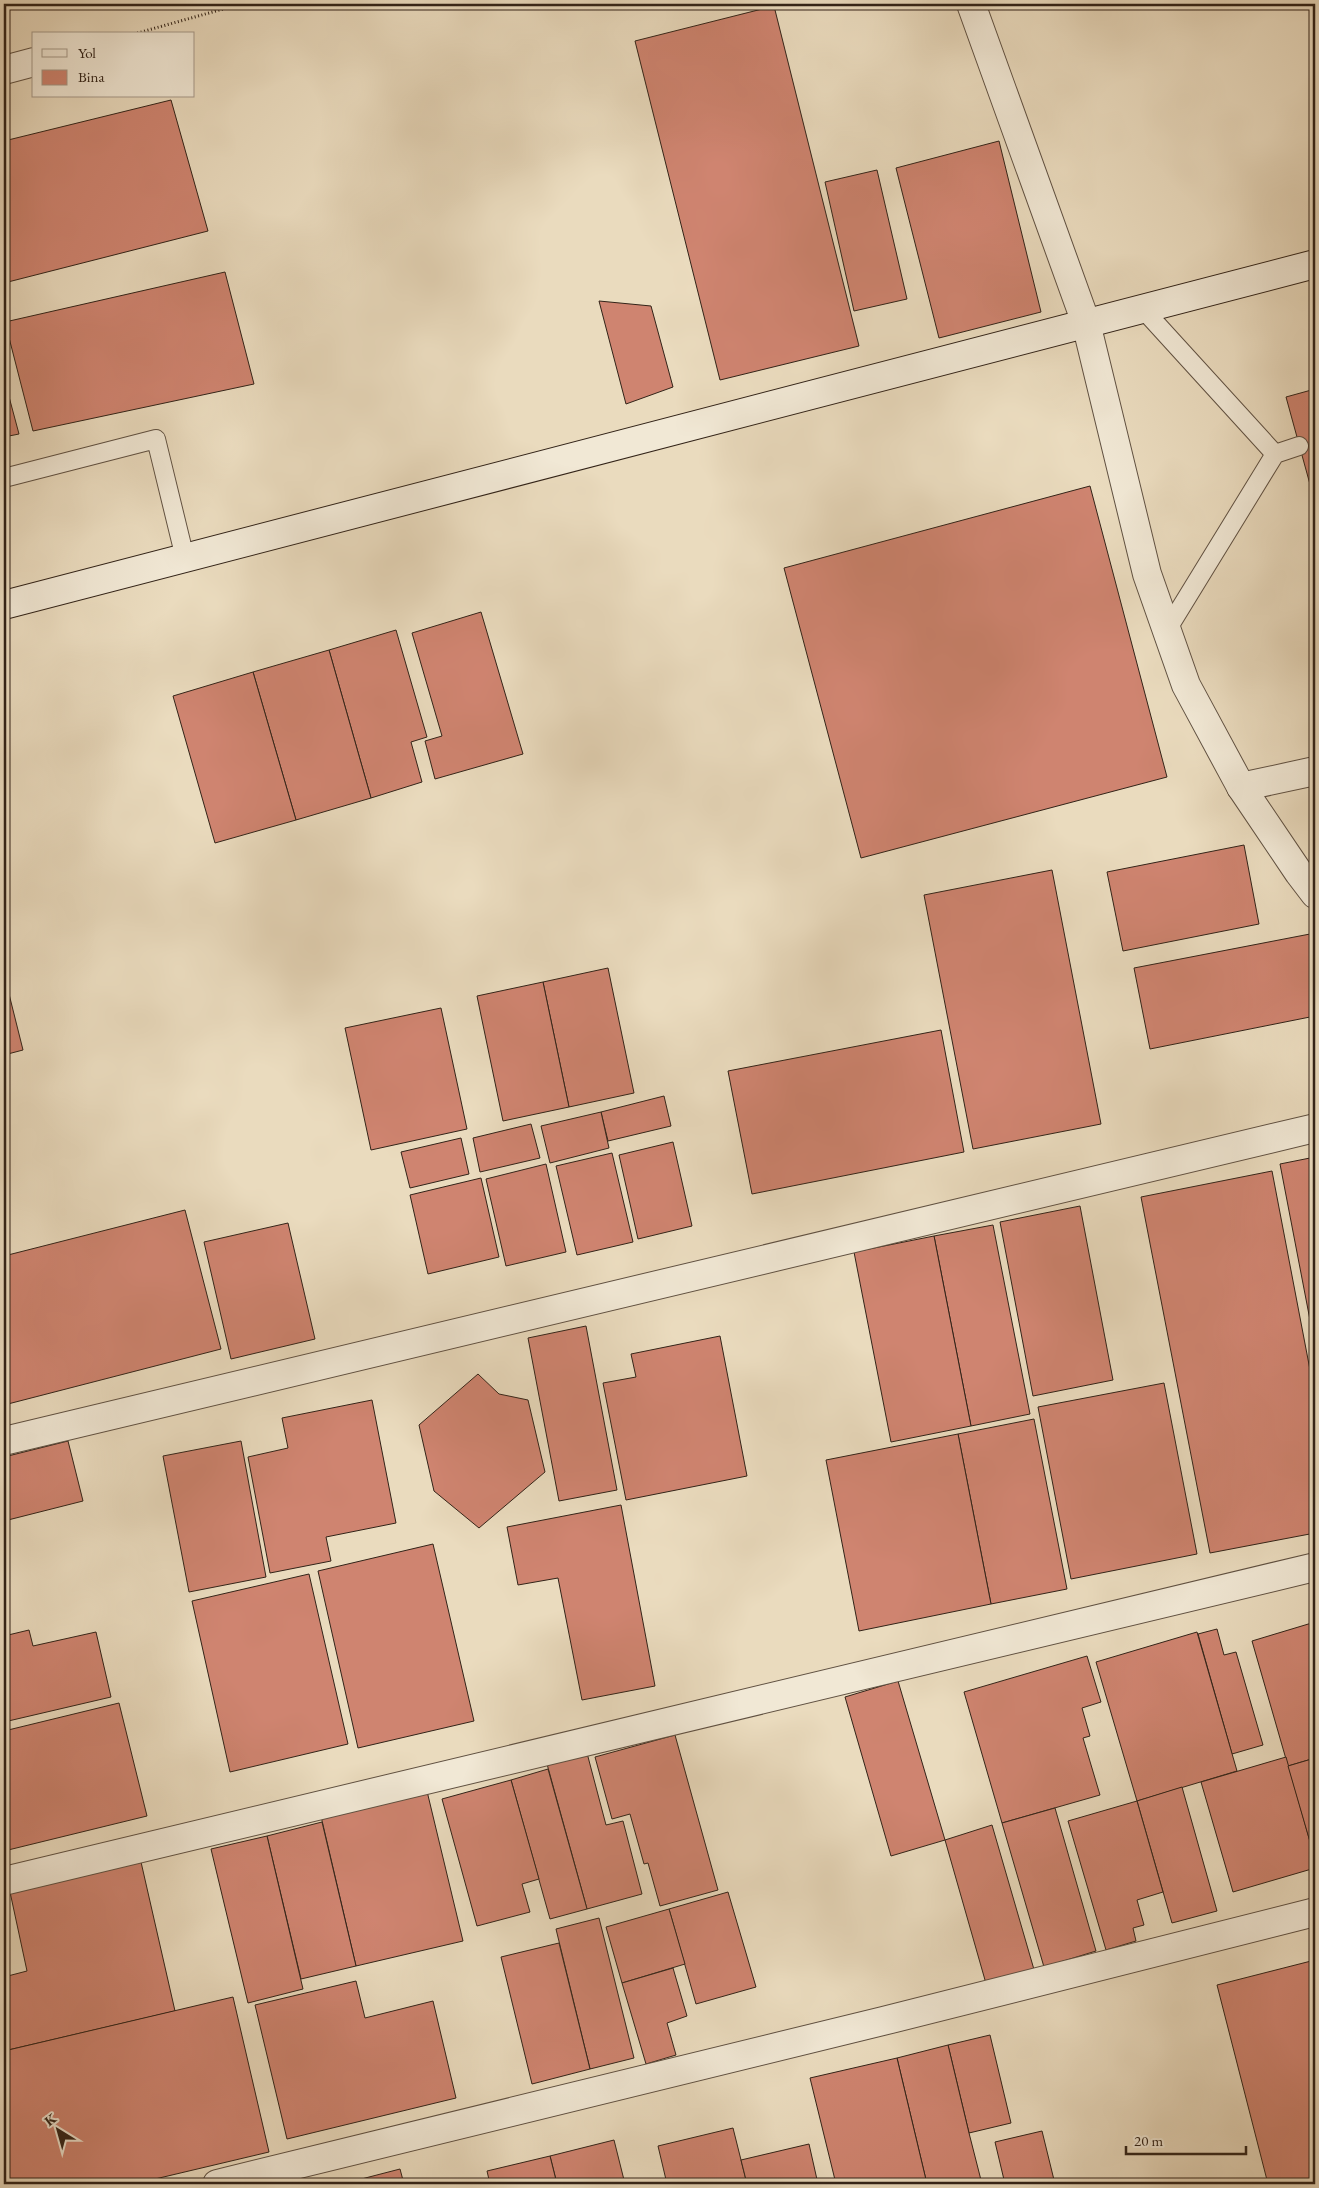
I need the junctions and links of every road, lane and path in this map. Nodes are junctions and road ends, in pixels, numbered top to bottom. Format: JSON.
{"nodes":[{"id":1,"x":240,"y":4,"type":"edge"},
{"id":2,"x":971,"y":4,"type":"edge"},
{"id":3,"x":141,"y":32,"type":"edge"},
{"id":4,"x":32,"y":63,"type":"edge"},
{"id":5,"x":4,"y":70,"type":"edge"},
{"id":6,"x":1315,"y":264,"type":"edge"},
{"id":7,"x":1142,"y":308,"type":"junction"},
{"id":8,"x":1086,"y":323,"type":"junction"},
{"id":9,"x":1299,"y":446,"type":"dead end"},
{"id":10,"x":1275,"y":454,"type":"junction"},
{"id":11,"x":4,"y":478,"type":"edge"},
{"id":12,"x":185,"y":558,"type":"junction"},
{"id":13,"x":4,"y":606,"type":"edge"},
{"id":14,"x":1166,"y":630,"type":"junction"},
{"id":15,"x":1315,"y":771,"type":"edge"},
{"id":16,"x":1241,"y":787,"type":"junction"},
{"id":17,"x":1315,"y":894,"type":"edge"},
{"id":18,"x":1315,"y":1128,"type":"edge"},
{"id":19,"x":4,"y":1441,"type":"edge"},
{"id":20,"x":1315,"y":1567,"type":"edge"},
{"id":21,"x":4,"y":1881,"type":"edge"},
{"id":22,"x":1315,"y":1912,"type":"edge"},
{"id":23,"x":217,"y":2184,"type":"edge"}],
"edges":[{"from":1,"to":3,"type":"path"},
{"from":2,"to":8,"type":"street"},
{"from":4,"to":5,"type":"street"},
{"from":6,"to":7,"type":"street"},
{"from":7,"to":8,"type":"street"},
{"from":7,"to":10,"type":"lane"},
{"from":8,"to":12,"type":"street"},
{"from":8,"to":14,"type":"street"},
{"from":9,"to":10,"type":"lane"},
{"from":10,"to":14,"type":"lane"},
{"from":11,"to":12,"type":"lane"},
{"from":12,"to":13,"type":"street"},
{"from":14,"to":16,"type":"street"},
{"from":15,"to":16,"type":"street"},
{"from":16,"to":17,"type":"street"},
{"from":18,"to":19,"type":"street"},
{"from":20,"to":21,"type":"street"},
{"from":22,"to":23,"type":"street"}]}
